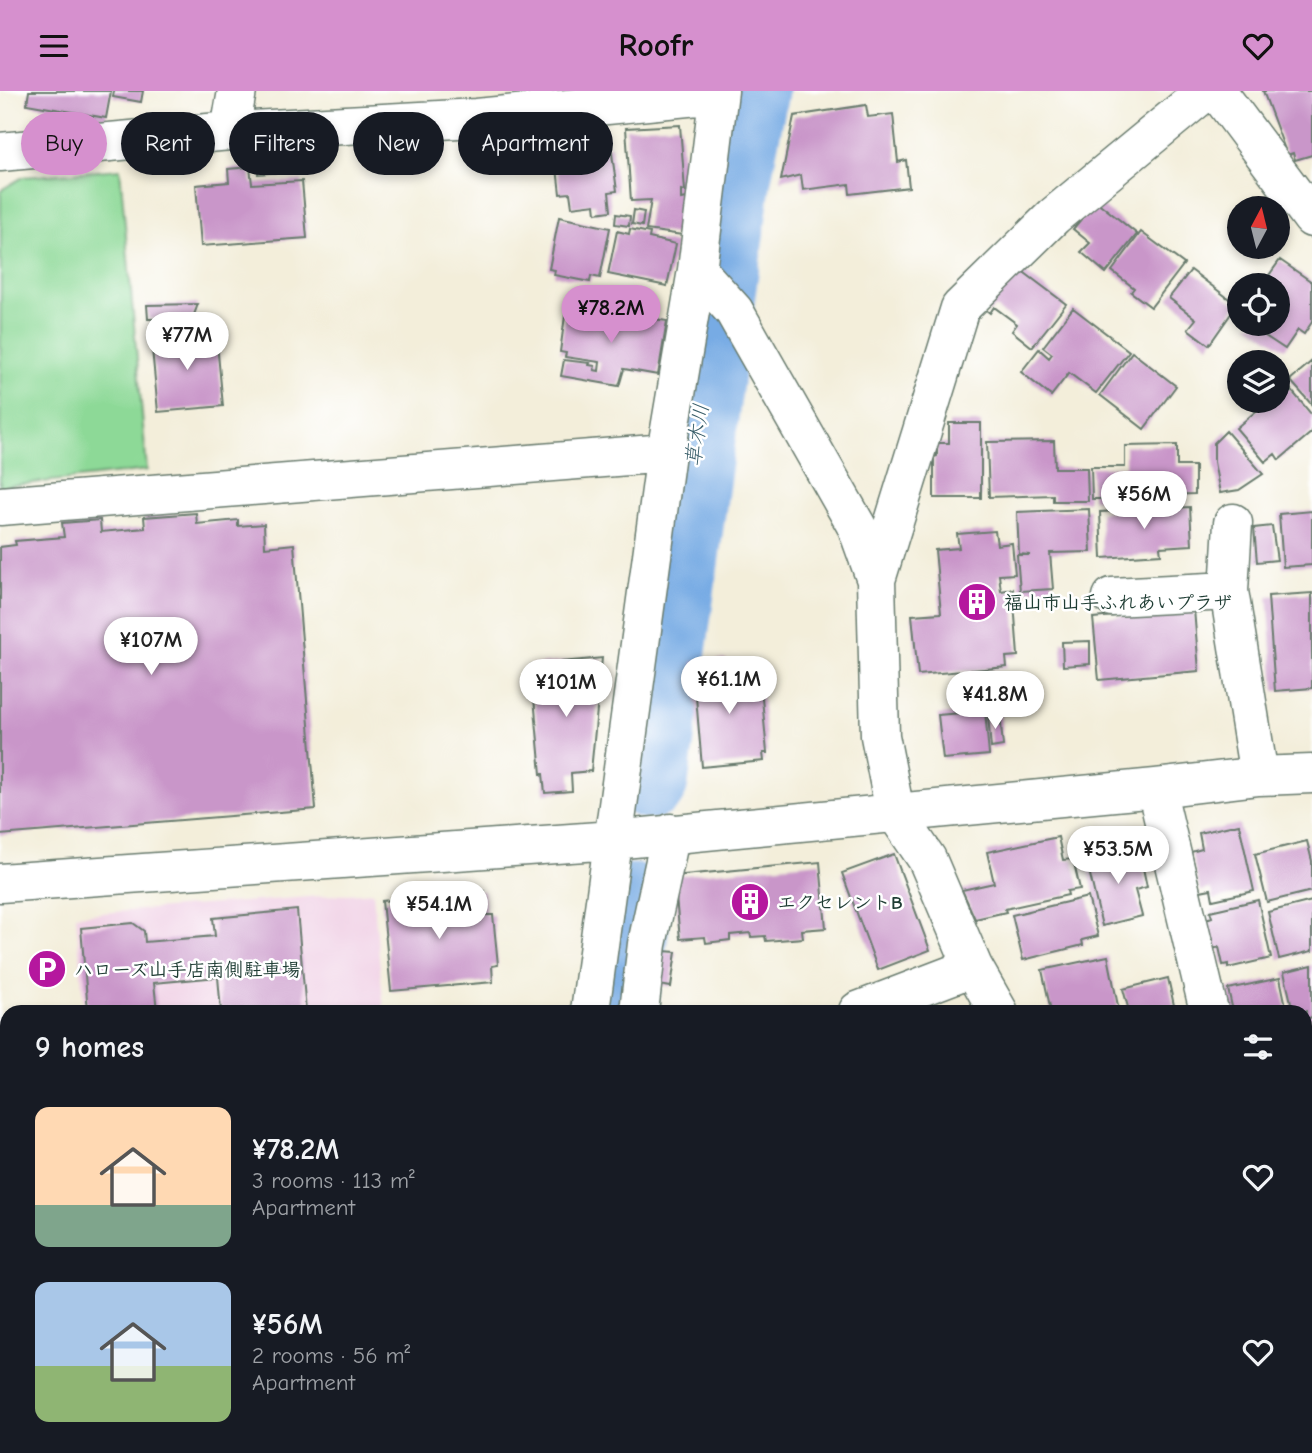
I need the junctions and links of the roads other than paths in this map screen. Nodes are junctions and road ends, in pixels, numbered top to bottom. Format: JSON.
{"nodes":[{"id":1,"x":237,"y":91,"type":"edge"},
{"id":2,"x":1206,"y":91,"type":"edge"},
{"id":3,"x":1217,"y":91,"type":"edge"},
{"id":4,"x":718,"y":93,"type":"edge"},
{"id":5,"x":480,"y":104,"type":"edge"},
{"id":6,"x":233,"y":112,"type":"edge"},
{"id":7,"x":339,"y":119,"type":"edge"},
{"id":8,"x":229,"y":131,"type":"edge"},
{"id":9,"x":0,"y":152,"type":"edge"},
{"id":10,"x":1301,"y":184,"type":"edge"},
{"id":11,"x":1312,"y":218,"type":"edge"},
{"id":12,"x":709,"y":283,"type":"junction"},
{"id":13,"x":666,"y":453,"type":"junction"},
{"id":14,"x":0,"y":506,"type":"edge"},
{"id":15,"x":1233,"y":523,"type":"dead end"},
{"id":16,"x":876,"y":580,"type":"junction"},
{"id":17,"x":1229,"y":591,"type":"junction"},
{"id":18,"x":1112,"y":597,"type":"dead end"},
{"id":19,"x":1312,"y":773,"type":"edge"},
{"id":20,"x":1259,"y":776,"type":"junction"},
{"id":21,"x":1156,"y":788,"type":"junction"},
{"id":22,"x":895,"y":812,"type":"junction"},
{"id":23,"x":671,"y":833,"type":"junction"},
{"id":24,"x":613,"y":840,"type":"junction"},
{"id":25,"x":0,"y":883,"type":"edge"},
{"id":26,"x":973,"y":967,"type":"junction"},
{"id":27,"x":591,"y":1005,"type":"edge"},
{"id":28,"x":640,"y":1005,"type":"edge"},
{"id":29,"x":874,"y":1005,"type":"edge"},
{"id":30,"x":995,"y":1005,"type":"edge"},
{"id":31,"x":1208,"y":1005,"type":"edge"}],
"edges":[{"from":1,"to":6,"type":"street"},
{"from":2,"to":16,"type":"street"},
{"from":3,"to":10,"type":"street"},
{"from":4,"to":5,"type":"street"},
{"from":4,"to":12,"type":"street"},
{"from":5,"to":7,"type":"street"},
{"from":8,"to":9,"type":"street"},
{"from":10,"to":11,"type":"street"},
{"from":12,"to":13,"type":"street"},
{"from":12,"to":16,"type":"street"},
{"from":13,"to":14,"type":"street"},
{"from":13,"to":24,"type":"street"},
{"from":15,"to":17,"type":"street"},
{"from":16,"to":22,"type":"street"},
{"from":17,"to":18,"type":"street"},
{"from":17,"to":20,"type":"street"},
{"from":19,"to":20,"type":"street"},
{"from":20,"to":21,"type":"street"},
{"from":21,"to":22,"type":"street"},
{"from":21,"to":31,"type":"street"},
{"from":22,"to":23,"type":"street"},
{"from":22,"to":26,"type":"street"},
{"from":23,"to":24,"type":"street"},
{"from":23,"to":28,"type":"street"},
{"from":24,"to":25,"type":"street"},
{"from":24,"to":27,"type":"street"},
{"from":26,"to":29,"type":"street"},
{"from":26,"to":30,"type":"street"}]}
